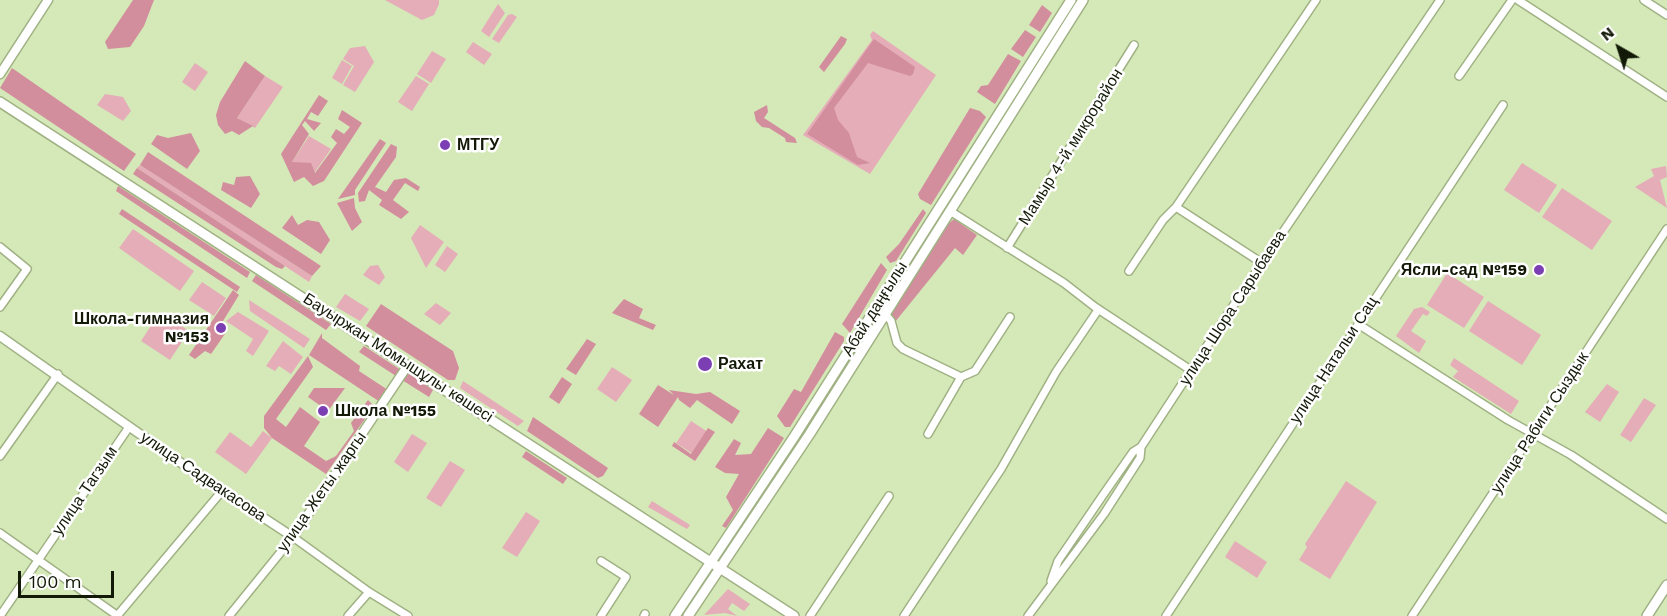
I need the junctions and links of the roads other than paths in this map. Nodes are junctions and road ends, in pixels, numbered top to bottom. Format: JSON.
{"nodes":[{"id":1,"x":48,"y":0,"type":"edge"},
{"id":2,"x":1071,"y":0,"type":"edge"},
{"id":3,"x":1083,"y":0,"type":"edge"},
{"id":4,"x":1316,"y":0,"type":"edge"},
{"id":5,"x":1440,"y":0,"type":"edge"},
{"id":6,"x":1512,"y":0,"type":"edge"},
{"id":7,"x":1518,"y":0,"type":"edge"},
{"id":8,"x":1644,"y":0,"type":"edge"},
{"id":9,"x":1667,"y":15,"type":"edge"},
{"id":10,"x":1134,"y":45,"type":"dead end"},
{"id":11,"x":0,"y":74,"type":"edge"},
{"id":12,"x":1459,"y":76,"type":"dead end"},
{"id":13,"x":1667,"y":97,"type":"edge"},
{"id":14,"x":0,"y":102,"type":"edge"},
{"id":15,"x":1503,"y":105,"type":"dead end"},
{"id":16,"x":1176,"y":207,"type":"junction"},
{"id":17,"x":950,"y":212,"type":"junction"},
{"id":18,"x":1667,"y":229,"type":"edge"},
{"id":19,"x":0,"y":248,"type":"edge"},
{"id":20,"x":1007,"y":248,"type":"junction"},
{"id":21,"x":1262,"y":263,"type":"junction"},
{"id":22,"x":1129,"y":271,"type":"dead end"},
{"id":23,"x":0,"y":307,"type":"edge"},
{"id":24,"x":1098,"y":310,"type":"junction"},
{"id":25,"x":886,"y":315,"type":"junction"},
{"id":26,"x":1010,"y":317,"type":"dead end"},
{"id":27,"x":1358,"y":324,"type":"junction"},
{"id":28,"x":0,"y":336,"type":"edge"},
{"id":29,"x":408,"y":365,"type":"junction"},
{"id":30,"x":1192,"y":371,"type":"junction"},
{"id":31,"x":58,"y":374,"type":"junction"},
{"id":32,"x":961,"y":377,"type":"junction"},
{"id":33,"x":129,"y":427,"type":"junction"},
{"id":34,"x":1533,"y":432,"type":"junction"},
{"id":35,"x":928,"y":434,"type":"dead end"},
{"id":36,"x":1142,"y":447,"type":"junction"},
{"id":37,"x":0,"y":456,"type":"edge"},
{"id":38,"x":222,"y":491,"type":"junction"},
{"id":39,"x":889,"y":496,"type":"dead end"},
{"id":40,"x":1667,"y":519,"type":"edge"},
{"id":41,"x":0,"y":533,"type":"edge"},
{"id":42,"x":293,"y":537,"type":"junction"},
{"id":43,"x":38,"y":560,"type":"junction"},
{"id":44,"x":601,"y":561,"type":"dead end"},
{"id":45,"x":712,"y":562,"type":"junction"},
{"id":46,"x":721,"y":568,"type":"junction"},
{"id":47,"x":1050,"y":584,"type":"junction"},
{"id":48,"x":1667,"y":585,"type":"edge"},
{"id":49,"x":369,"y":592,"type":"junction"},
{"id":50,"x":0,"y":616,"type":"edge"},
{"id":51,"x":118,"y":616,"type":"edge"},
{"id":52,"x":229,"y":616,"type":"edge"},
{"id":53,"x":348,"y":616,"type":"edge"},
{"id":54,"x":408,"y":616,"type":"edge"},
{"id":55,"x":601,"y":616,"type":"edge"},
{"id":56,"x":675,"y":616,"type":"edge"},
{"id":57,"x":688,"y":616,"type":"edge"},
{"id":58,"x":794,"y":616,"type":"edge"},
{"id":59,"x":810,"y":616,"type":"edge"},
{"id":60,"x":904,"y":616,"type":"edge"},
{"id":61,"x":1028,"y":616,"type":"edge"},
{"id":62,"x":1166,"y":616,"type":"edge"},
{"id":63,"x":1412,"y":616,"type":"edge"},
{"id":64,"x":1647,"y":616,"type":"edge"}],
"edges":[{"from":1,"to":11,"type":"street"},
{"from":2,"to":45,"type":"main road","name":"Абай даңғылы"},
{"from":3,"to":17,"type":"main road","name":"Абай даңғылы"},
{"from":4,"to":16,"type":"street"},
{"from":5,"to":21,"type":"street","name":"улица Шора Сарыбаева"},
{"from":6,"to":12,"type":"street"},
{"from":7,"to":13,"type":"street"},
{"from":8,"to":9,"type":"street"},
{"from":10,"to":20,"type":"street","name":"Мамыр 4-й микрорайон"},
{"from":14,"to":29,"type":"main road","name":"Бауыржан Момышұлы көшесі"},
{"from":15,"to":27,"type":"street","name":"улица Натальи Сац"},
{"from":16,"to":21,"type":"street"},
{"from":16,"to":22,"type":"street"},
{"from":17,"to":20,"type":"street"},
{"from":17,"to":25,"type":"main road","name":"Абай даңғылы"},
{"from":18,"to":34,"type":"street","name":"улица Рабиги Сыздык"},
{"from":19,"to":23,"type":"street"},
{"from":20,"to":24,"type":"street"},
{"from":21,"to":30,"type":"street","name":"улица Шора Сарыбаева"},
{"from":24,"to":30,"type":"street"},
{"from":24,"to":60,"type":"street"},
{"from":25,"to":32,"type":"street"},
{"from":25,"to":46,"type":"main road","name":"Абай даңғылы"},
{"from":26,"to":32,"type":"street"},
{"from":27,"to":34,"type":"street"},
{"from":27,"to":62,"type":"street","name":"улица Натальи Сац"},
{"from":28,"to":31,"type":"street","name":"улица Садвакасова"},
{"from":29,"to":42,"type":"street","name":"улица Жеты жаргы"},
{"from":29,"to":45,"type":"main road","name":"Бауыржан Момышұлы көшесі"},
{"from":30,"to":36,"type":"street","name":"улица Шора Сарыбаева"},
{"from":31,"to":33,"type":"street","name":"улица Садвакасова"},
{"from":31,"to":37,"type":"street"},
{"from":32,"to":35,"type":"street"},
{"from":33,"to":38,"type":"street","name":"улица Садвакасова"},
{"from":33,"to":43,"type":"street","name":"улица Тагзым"},
{"from":34,"to":40,"type":"street"},
{"from":34,"to":63,"type":"street","name":"улица Рабиги Сыздык"},
{"from":36,"to":47,"type":"street","name":"улица Шора Сарыбаева"},
{"from":36,"to":47,"type":"street"},
{"from":38,"to":42,"type":"street","name":"улица Садвакасова"},
{"from":38,"to":51,"type":"street"},
{"from":39,"to":59,"type":"street"},
{"from":41,"to":43,"type":"street"},
{"from":42,"to":49,"type":"street","name":"улица Садвакасова"},
{"from":42,"to":52,"type":"street","name":"улица Жеты жаргы"},
{"from":43,"to":50,"type":"street","name":"улица Тагзым"},
{"from":43,"to":51,"type":"street"},
{"from":44,"to":55,"type":"street"},
{"from":45,"to":46,"type":"main road","name":"Бауыржан Момышұлы көшесі"},
{"from":45,"to":56,"type":"main road","name":"Абай даңғылы"},
{"from":46,"to":57,"type":"main road","name":"Абай даңғылы"},
{"from":46,"to":58,"type":"main road","name":"Бауыржан Момышұлы көшесі"},
{"from":47,"to":61,"type":"street","name":"улица Шора Сарыбаева"},
{"from":48,"to":64,"type":"main road"},
{"from":49,"to":53,"type":"street"},
{"from":49,"to":54,"type":"street","name":"улица Садвакасова"}]}
